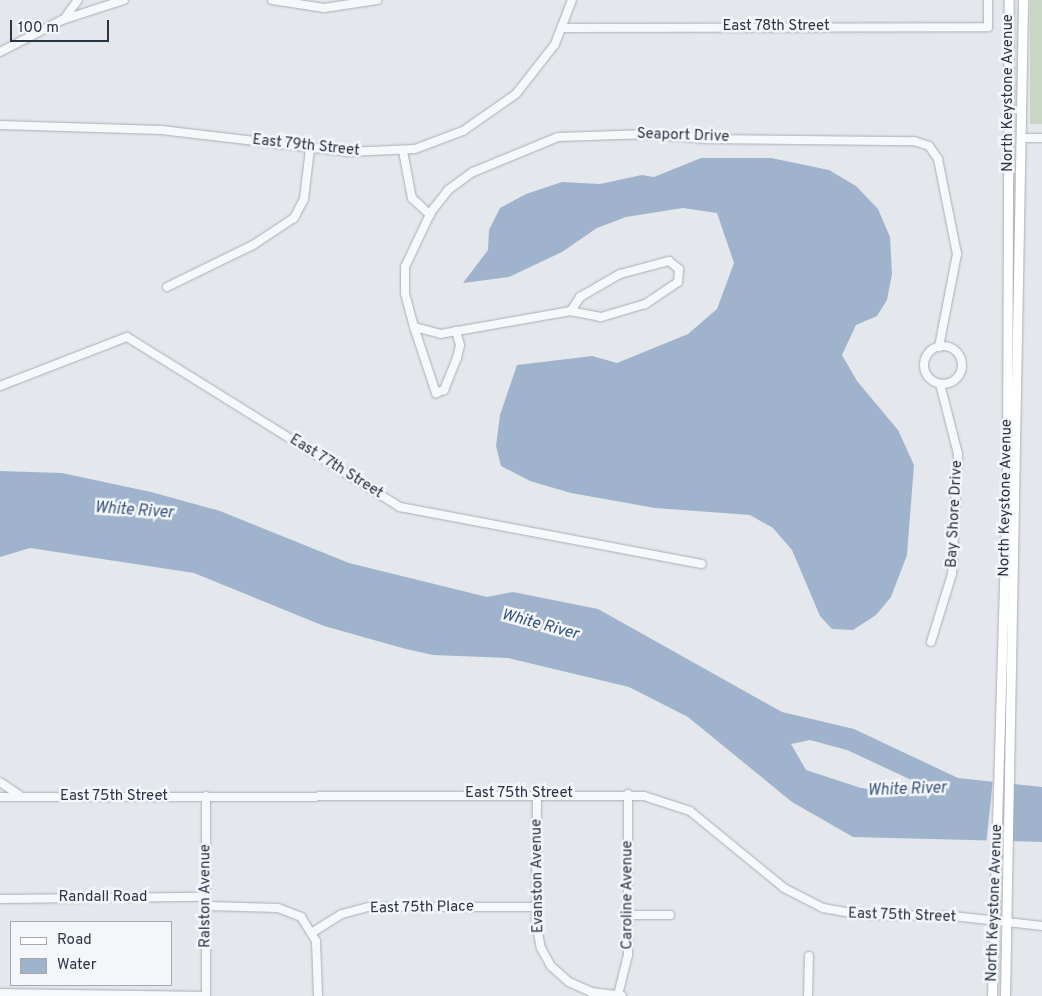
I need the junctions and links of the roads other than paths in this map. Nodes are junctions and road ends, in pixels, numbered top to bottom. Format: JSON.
{"nodes":[{"id":1,"x":78,"y":0,"type":"edge"},
{"id":2,"x":124,"y":0,"type":"edge"},
{"id":3,"x":272,"y":0,"type":"edge"},
{"id":4,"x":377,"y":0,"type":"edge"},
{"id":5,"x":572,"y":0,"type":"edge"},
{"id":6,"x":988,"y":0,"type":"edge"},
{"id":7,"x":1009,"y":0,"type":"edge"},
{"id":8,"x":1023,"y":0,"type":"edge"},
{"id":9,"x":62,"y":20,"type":"junction"},
{"id":10,"x":988,"y":27,"type":"joint"},
{"id":11,"x":564,"y":28,"type":"junction"},
{"id":12,"x":0,"y":52,"type":"edge"},
{"id":13,"x":0,"y":125,"type":"edge"},
{"id":14,"x":1021,"y":138,"type":"junction"},
{"id":15,"x":1042,"y":138,"type":"edge"},
{"id":16,"x":931,"y":148,"type":"joint"},
{"id":17,"x":310,"y":149,"type":"junction"},
{"id":18,"x":404,"y":151,"type":"junction"},
{"id":19,"x":430,"y":215,"type":"junction"},
{"id":20,"x":167,"y":288,"type":"dead end"},
{"id":21,"x":571,"y":311,"type":"junction"},
{"id":22,"x":414,"y":327,"type":"junction"},
{"id":23,"x":456,"y":331,"type":"junction"},
{"id":24,"x":939,"y":347,"type":"junction"},
{"id":25,"x":940,"y":384,"type":"junction"},
{"id":26,"x":0,"y":386,"type":"edge"},
{"id":27,"x":702,"y":564,"type":"dead end"},
{"id":28,"x":930,"y":642,"type":"dead end"},
{"id":29,"x":1006,"y":682,"type":"junction"},
{"id":30,"x":0,"y":782,"type":"edge"},
{"id":31,"x":537,"y":794,"type":"junction"},
{"id":32,"x":628,"y":794,"type":"junction"},
{"id":33,"x":206,"y":796,"type":"junction"},
{"id":34,"x":0,"y":797,"type":"edge"},
{"id":35,"x":31,"y":797,"type":"junction"},
{"id":36,"x":206,"y":897,"type":"junction"},
{"id":37,"x":0,"y":899,"type":"edge"},
{"id":38,"x":207,"y":906,"type":"junction"},
{"id":39,"x":536,"y":907,"type":"junction"},
{"id":40,"x":628,"y":915,"type":"junction"},
{"id":41,"x":670,"y":915,"type":"dead end"},
{"id":42,"x":1000,"y":923,"type":"junction"},
{"id":43,"x":1042,"y":926,"type":"edge"},
{"id":44,"x":313,"y":932,"type":"junction"},
{"id":45,"x":809,"y":956,"type":"dead end"},
{"id":46,"x":0,"y":992,"type":"edge"},
{"id":47,"x":206,"y":996,"type":"edge"},
{"id":48,"x":318,"y":996,"type":"edge"},
{"id":49,"x":620,"y":996,"type":"edge"},
{"id":50,"x":808,"y":996,"type":"edge"},
{"id":51,"x":992,"y":996,"type":"edge"},
{"id":52,"x":1005,"y":996,"type":"edge"}],
"edges":[{"from":1,"to":9,"type":"street"},
{"from":2,"to":9,"type":"street"},
{"from":3,"to":4,"type":"street"},
{"from":5,"to":11,"type":"street","name":"East 79th Street"},
{"from":6,"to":10,"type":"street","name":"North Keystone Avenue"},
{"from":7,"to":29,"type":"main road","name":"North Keystone Avenue"},
{"from":8,"to":14,"type":"main road","name":"North Keystone Avenue"},
{"from":9,"to":12,"type":"street"},
{"from":10,"to":11,"type":"street","name":"East 78th Street"},
{"from":11,"to":18,"type":"street","name":"East 79th Street"},
{"from":13,"to":17,"type":"street","name":"East 79th Street"},
{"from":14,"to":15,"type":"street"},
{"from":14,"to":29,"type":"main road","name":"North Keystone Avenue"},
{"from":16,"to":19,"type":"street","name":"Seaport Drive"},
{"from":16,"to":24,"type":"street","name":"Bay Shore Drive"},
{"from":17,"to":18,"type":"street","name":"East 79th Street"},
{"from":17,"to":20,"type":"street"},
{"from":18,"to":19,"type":"street"},
{"from":19,"to":22,"type":"street","name":"Seaport Drive"},
{"from":21,"to":21,"type":"street"},
{"from":21,"to":23,"type":"street"},
{"from":22,"to":23,"type":"street"},
{"from":22,"to":23,"type":"street","name":"Seaport Drive"},
{"from":24,"to":25,"type":"street","name":"Bay Shore Drive"},
{"from":24,"to":25,"type":"street"},
{"from":25,"to":28,"type":"street","name":"Bay Shore Drive"},
{"from":26,"to":27,"type":"street","name":"East 77th Street"},
{"from":29,"to":42,"type":"main road","name":"North Keystone Avenue"},
{"from":29,"to":42,"type":"main road","name":"North Keystone Avenue"},
{"from":30,"to":35,"type":"street"},
{"from":31,"to":32,"type":"street","name":"East 75th Street"},
{"from":31,"to":33,"type":"street","name":"East 75th Street"},
{"from":31,"to":39,"type":"street","name":"Evanston Avenue"},
{"from":32,"to":40,"type":"street","name":"Caroline Avenue"},
{"from":32,"to":42,"type":"street","name":"East 75th Street"},
{"from":33,"to":35,"type":"street","name":"East 75th Street"},
{"from":33,"to":36,"type":"street","name":"Ralston Avenue"},
{"from":34,"to":35,"type":"street","name":"East 75th Street"},
{"from":36,"to":37,"type":"street","name":"Randall Road"},
{"from":36,"to":38,"type":"street","name":"Ralston Avenue"},
{"from":38,"to":44,"type":"street"},
{"from":38,"to":47,"type":"street","name":"Ralston Avenue"},
{"from":39,"to":44,"type":"street","name":"East 75th Place"},
{"from":39,"to":49,"type":"street","name":"Evanston Avenue"},
{"from":40,"to":41,"type":"street"},
{"from":40,"to":49,"type":"street","name":"Caroline Avenue"},
{"from":42,"to":43,"type":"street","name":"East 75th Street"},
{"from":42,"to":51,"type":"main road","name":"North Keystone Avenue"},
{"from":42,"to":52,"type":"main road","name":"North Keystone Avenue"},
{"from":44,"to":48,"type":"street"},
{"from":45,"to":50,"type":"street"},
{"from":46,"to":47,"type":"street"}]}
